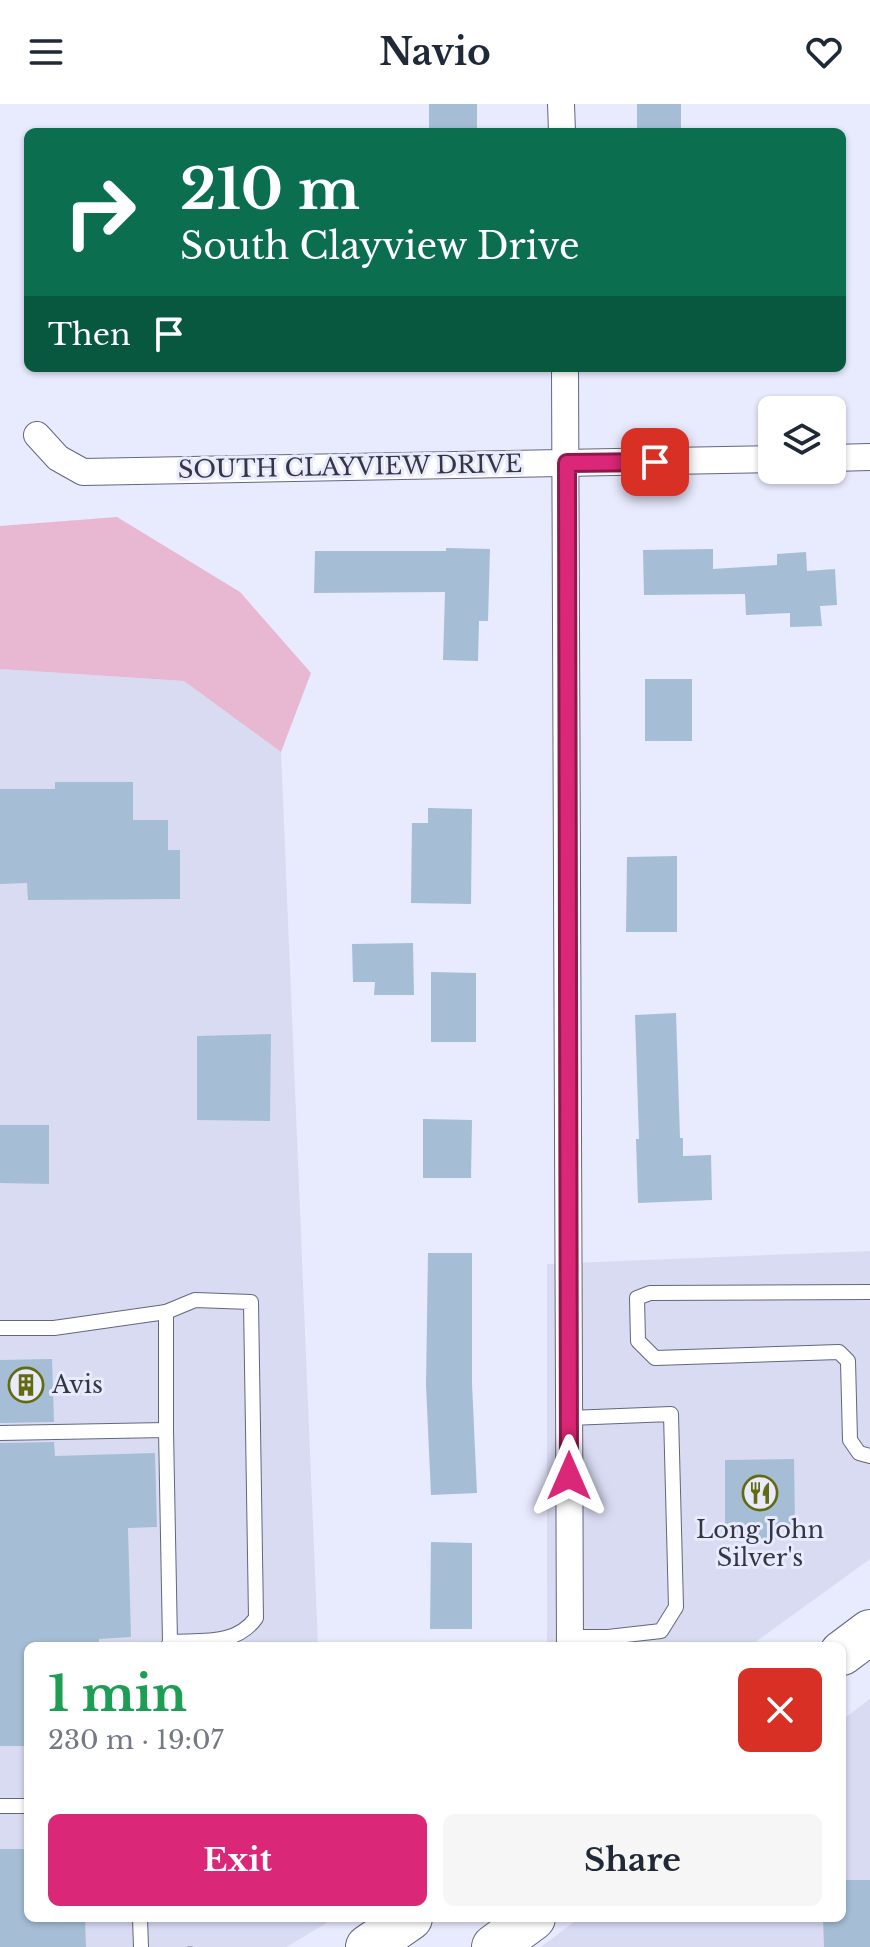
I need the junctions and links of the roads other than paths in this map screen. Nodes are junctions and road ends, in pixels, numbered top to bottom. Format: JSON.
{"nodes":[{"id":1,"x":561,"y":104,"type":"edge"},
{"id":2,"x":562,"y":128,"type":"edge"},
{"id":3,"x":565,"y":372,"type":"edge"},
{"id":4,"x":37,"y":435,"type":"dead end"},
{"id":5,"x":870,"y":457,"type":"edge"},
{"id":6,"x":846,"y":458,"type":"edge"},
{"id":7,"x":758,"y":459,"type":"edge"},
{"id":8,"x":567,"y":463,"type":"junction"},
{"id":9,"x":870,"y":1292,"type":"edge"},
{"id":10,"x":166,"y":1312,"type":"junction"},
{"id":11,"x":0,"y":1328,"type":"edge"},
{"id":12,"x":569,"y":1418,"type":"junction"},
{"id":13,"x":166,"y":1430,"type":"junction"},
{"id":14,"x":0,"y":1433,"type":"edge"},
{"id":15,"x":870,"y":1456,"type":"edge"},
{"id":16,"x":870,"y":1632,"type":"edge"},
{"id":17,"x":169,"y":1642,"type":"edge"},
{"id":18,"x":193,"y":1642,"type":"edge"},
{"id":19,"x":570,"y":1642,"type":"edge"},
{"id":20,"x":846,"y":1650,"type":"edge"},
{"id":21,"x":0,"y":1806,"type":"edge"},
{"id":22,"x":24,"y":1806,"type":"edge"},
{"id":23,"x":140,"y":1922,"type":"edge"},
{"id":24,"x":404,"y":1922,"type":"edge"},
{"id":25,"x":528,"y":1922,"type":"edge"},
{"id":26,"x":141,"y":1947,"type":"edge"},
{"id":27,"x":368,"y":1947,"type":"edge"},
{"id":28,"x":494,"y":1947,"type":"edge"}],
"edges":[{"from":1,"to":2,"type":"street"},
{"from":3,"to":8,"type":"street"},
{"from":4,"to":8,"type":"street","name":"SOUTH CLAYVIEW DRIVE"},
{"from":5,"to":6,"type":"street"},
{"from":7,"to":8,"type":"street","name":"SOUTH CLAYVIEW DRIVE"},
{"from":8,"to":12,"type":"street"},
{"from":9,"to":15,"type":"lane"},
{"from":10,"to":11,"type":"lane"},
{"from":10,"to":13,"type":"lane"},
{"from":10,"to":18,"type":"lane"},
{"from":12,"to":19,"type":"street"},
{"from":12,"to":19,"type":"lane"},
{"from":13,"to":14,"type":"lane"},
{"from":13,"to":17,"type":"lane"},
{"from":16,"to":20,"type":"highway"},
{"from":21,"to":22,"type":"lane"},
{"from":23,"to":26,"type":"lane"},
{"from":24,"to":27,"type":"highway"},
{"from":25,"to":28,"type":"highway"}]}
